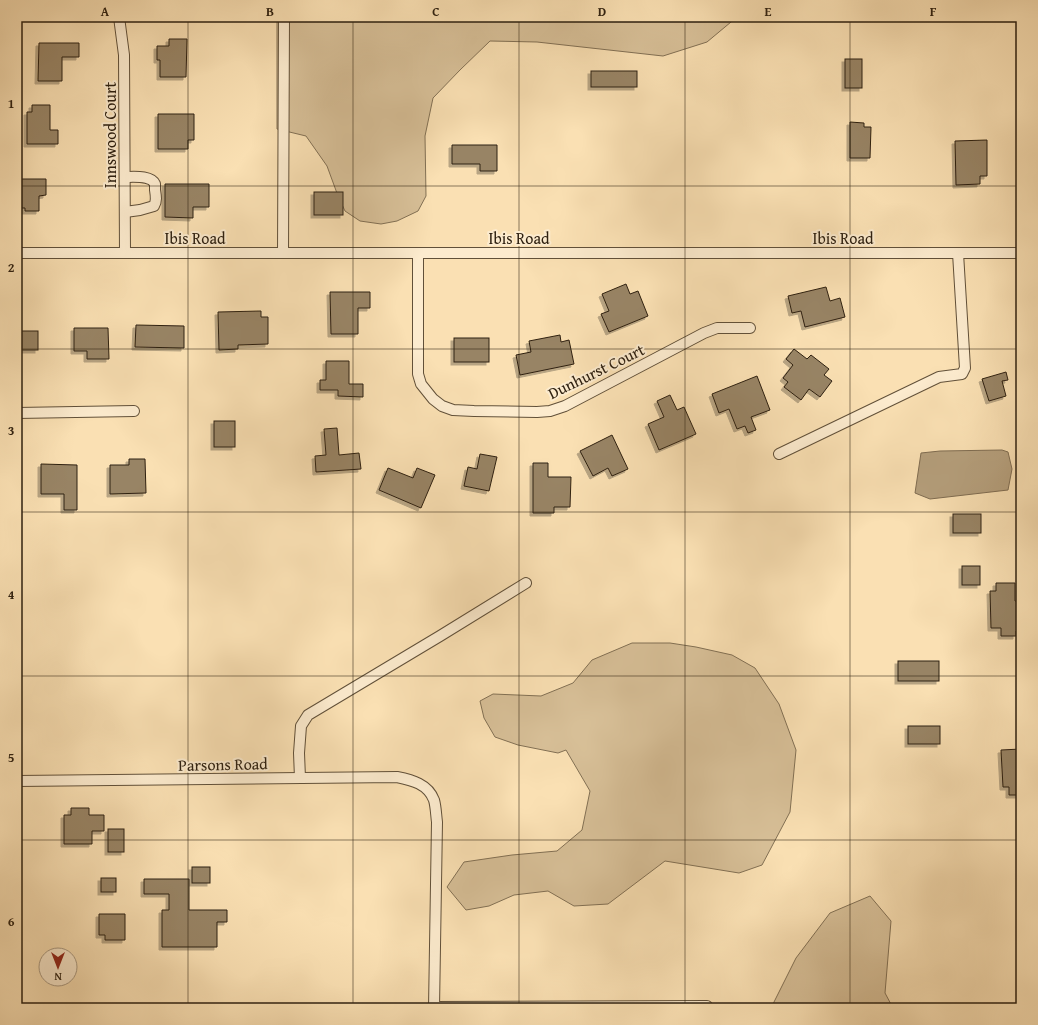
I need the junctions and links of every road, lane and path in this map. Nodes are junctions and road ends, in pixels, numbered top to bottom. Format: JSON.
{"nodes":[{"id":1,"x":119,"y":17,"type":"edge"},
{"id":2,"x":284,"y":17,"type":"edge"},
{"id":3,"x":125,"y":177,"type":"junction"},
{"id":4,"x":125,"y":212,"type":"junction"},
{"id":5,"x":17,"y":253,"type":"edge"},
{"id":6,"x":125,"y":253,"type":"junction"},
{"id":7,"x":283,"y":253,"type":"junction"},
{"id":8,"x":418,"y":253,"type":"junction"},
{"id":9,"x":958,"y":253,"type":"junction"},
{"id":10,"x":1021,"y":253,"type":"edge"},
{"id":11,"x":750,"y":328,"type":"dead end"},
{"id":12,"x":134,"y":411,"type":"dead end"},
{"id":13,"x":17,"y":413,"type":"edge"},
{"id":14,"x":779,"y":454,"type":"dead end"},
{"id":15,"x":526,"y":583,"type":"dead end"},
{"id":16,"x":300,"y":778,"type":"junction"},
{"id":17,"x":17,"y":781,"type":"edge"},
{"id":18,"x":707,"y":1006,"type":"dead end"},
{"id":19,"x":434,"y":1007,"type":"edge"}],
"edges":[{"from":1,"to":3,"type":"street","name":"Innswood Court"},
{"from":2,"to":7,"type":"street"},
{"from":3,"to":4,"type":"street","name":"Innswood Court"},
{"from":3,"to":4,"type":"street"},
{"from":4,"to":6,"type":"street","name":"Innswood Court"},
{"from":5,"to":6,"type":"street","name":"Ibis Road"},
{"from":6,"to":7,"type":"street","name":"Ibis Road"},
{"from":7,"to":8,"type":"street","name":"Ibis Road"},
{"from":8,"to":9,"type":"street","name":"Ibis Road"},
{"from":8,"to":11,"type":"street","name":"Dunhurst Court"},
{"from":9,"to":10,"type":"street","name":"Ibis Road"},
{"from":9,"to":14,"type":"street"},
{"from":12,"to":13,"type":"street"},
{"from":15,"to":16,"type":"street"},
{"from":16,"to":17,"type":"street","name":"Parsons Road"},
{"from":16,"to":19,"type":"street","name":"Parsons Road"},
{"from":18,"to":19,"type":"street"}]}
